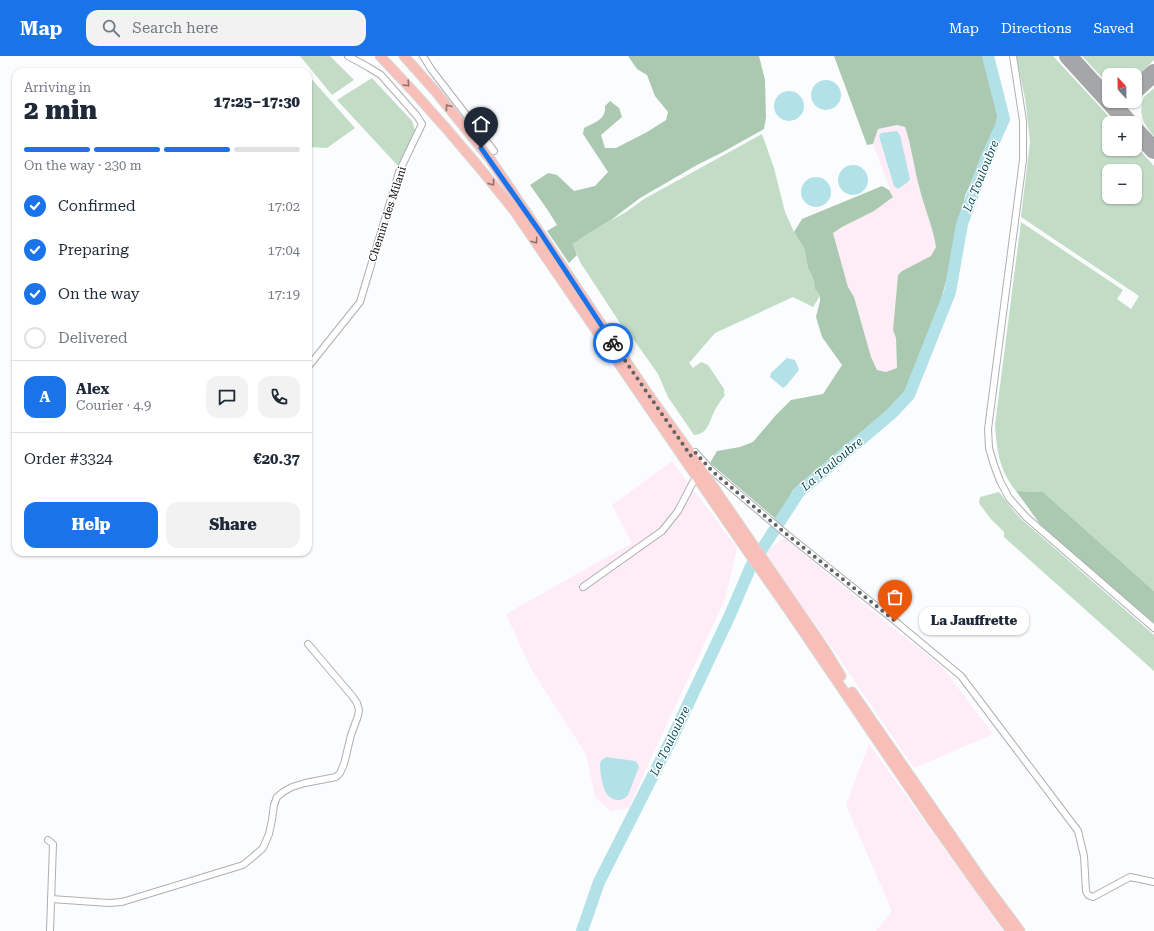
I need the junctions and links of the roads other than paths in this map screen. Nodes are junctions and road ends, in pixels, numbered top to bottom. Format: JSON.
{"nodes":[{"id":1,"x":348,"y":56,"type":"edge"},
{"id":2,"x":380,"y":56,"type":"edge"},
{"id":3,"x":404,"y":56,"type":"edge"},
{"id":4,"x":423,"y":56,"type":"edge"},
{"id":5,"x":1013,"y":56,"type":"edge"},
{"id":6,"x":494,"y":151,"type":"dead end"},
{"id":7,"x":312,"y":361,"type":"edge"},
{"id":8,"x":688,"y":458,"type":"junction"},
{"id":9,"x":699,"y":474,"type":"junction"},
{"id":10,"x":764,"y":568,"type":"junction"},
{"id":11,"x":583,"y":587,"type":"dead end"},
{"id":12,"x":1154,"y":628,"type":"edge"},
{"id":13,"x":308,"y":644,"type":"dead end"},
{"id":14,"x":48,"y":840,"type":"dead end"},
{"id":15,"x":1154,"y":882,"type":"edge"},
{"id":16,"x":51,"y":899,"type":"junction"},
{"id":17,"x":50,"y":931,"type":"edge"},
{"id":18,"x":1011,"y":931,"type":"edge"},
{"id":19,"x":1020,"y":931,"type":"edge"}],
"edges":[{"from":1,"to":7,"type":"street","name":"Chemin des Milani"},
{"from":2,"to":8,"type":"main road","one_way":true},
{"from":8,"to":3,"type":"main road","one_way":true},
{"from":4,"to":6,"type":"street"},
{"from":5,"to":12,"type":"street"},
{"from":8,"to":9,"type":"main road"},
{"from":8,"to":15,"type":"street"},
{"from":9,"to":10,"type":"main road"},
{"from":9,"to":11,"type":"street"},
{"from":10,"to":18,"type":"main road"},
{"from":10,"to":19,"type":"main road"},
{"from":13,"to":16,"type":"street"},
{"from":14,"to":16,"type":"street"},
{"from":16,"to":17,"type":"street"}]}
